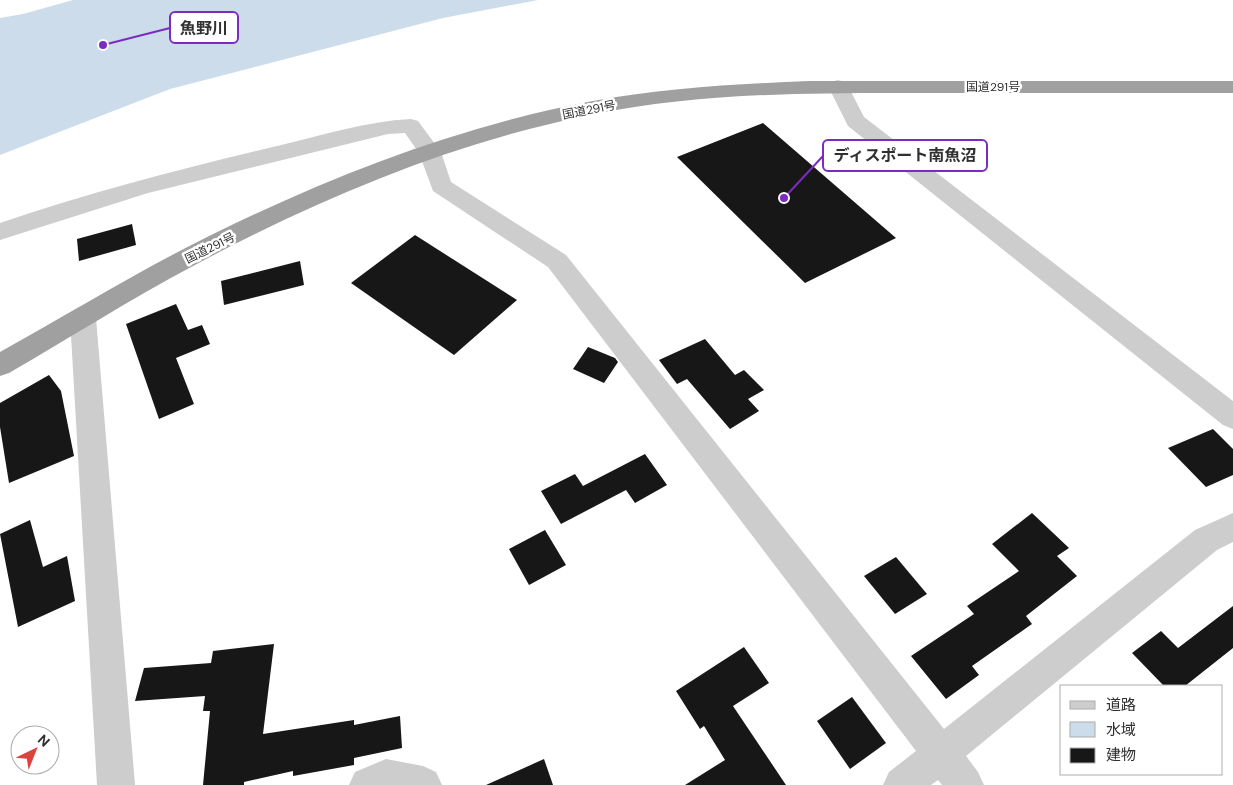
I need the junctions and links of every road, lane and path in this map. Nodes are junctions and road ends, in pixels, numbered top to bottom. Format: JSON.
{"nodes":[{"id":1,"x":838,"y":86,"type":"junction"},
{"id":2,"x":1233,"y":87,"type":"edge"},
{"id":3,"x":430,"y":152,"type":"junction"},
{"id":4,"x":0,"y":232,"type":"edge"},
{"id":5,"x":83,"y":318,"type":"junction"},
{"id":6,"x":0,"y":365,"type":"edge"},
{"id":7,"x":1233,"y":417,"type":"edge"},
{"id":8,"x":1233,"y":527,"type":"edge"},
{"id":9,"x":941,"y":754,"type":"junction"},
{"id":10,"x":116,"y":785,"type":"edge"},
{"id":11,"x":368,"y":785,"type":"edge"},
{"id":12,"x":423,"y":785,"type":"edge"},
{"id":13,"x":902,"y":785,"type":"edge"},
{"id":14,"x":965,"y":785,"type":"edge"}],
"edges":[{"from":1,"to":2,"type":"highway","name":"国道291号"},
{"from":1,"to":3,"type":"highway","name":"国道291号"},
{"from":1,"to":7,"type":"street"},
{"from":3,"to":4,"type":"street"},
{"from":3,"to":5,"type":"highway","name":"国道291号"},
{"from":3,"to":9,"type":"street"},
{"from":5,"to":6,"type":"highway","name":"国道291号"},
{"from":5,"to":10,"type":"street"},
{"from":8,"to":9,"type":"street"},
{"from":9,"to":13,"type":"street"},
{"from":9,"to":14,"type":"street"},
{"from":11,"to":12,"type":"street"}]}
